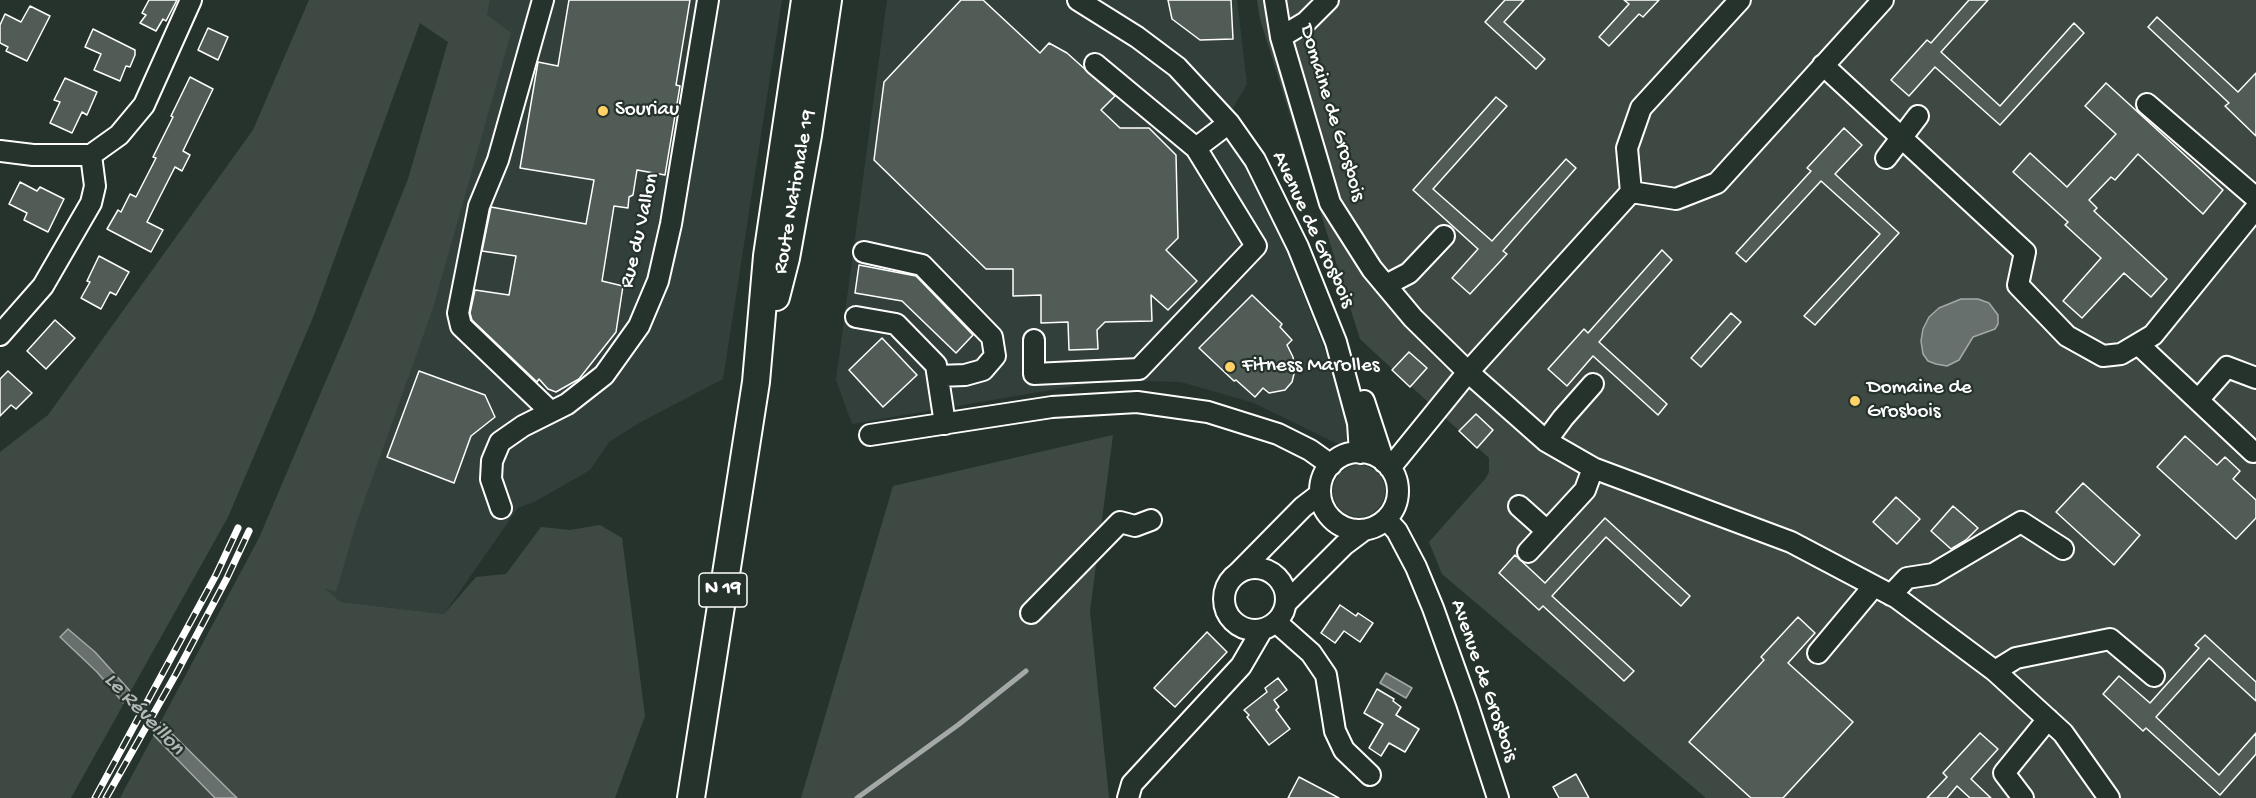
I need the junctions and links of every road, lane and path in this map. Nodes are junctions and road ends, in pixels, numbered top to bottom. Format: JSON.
{"nodes":[{"id":1,"x":191,"y":0,"type":"edge"},
{"id":2,"x":543,"y":0,"type":"edge"},
{"id":3,"x":708,"y":0,"type":"edge"},
{"id":4,"x":805,"y":0,"type":"edge"},
{"id":5,"x":828,"y":0,"type":"edge"},
{"id":6,"x":1078,"y":0,"type":"edge"},
{"id":7,"x":1275,"y":0,"type":"edge"},
{"id":8,"x":1328,"y":0,"type":"edge"},
{"id":9,"x":1740,"y":0,"type":"edge"},
{"id":10,"x":1882,"y":0,"type":"edge"},
{"id":11,"x":1281,"y":37,"type":"junction"},
{"id":12,"x":1095,"y":64,"type":"dead end"},
{"id":13,"x":1823,"y":64,"type":"junction"},
{"id":14,"x":2147,"y":104,"type":"dead end"},
{"id":15,"x":1918,"y":116,"type":"dead end"},
{"id":16,"x":1229,"y":123,"type":"junction"},
{"id":17,"x":1901,"y":138,"type":"junction"},
{"id":18,"x":1196,"y":148,"type":"junction"},
{"id":19,"x":0,"y":151,"type":"edge"},
{"id":20,"x":91,"y":154,"type":"junction"},
{"id":21,"x":1886,"y":158,"type":"dead end"},
{"id":22,"x":1631,"y":192,"type":"junction"},
{"id":23,"x":2256,"y":198,"type":"edge"},
{"id":24,"x":2256,"y":208,"type":"edge"},
{"id":25,"x":1444,"y":236,"type":"dead end"},
{"id":26,"x":864,"y":252,"type":"dead end"},
{"id":27,"x":1386,"y":285,"type":"junction"},
{"id":28,"x":856,"y":317,"type":"dead end"},
{"id":29,"x":0,"y":335,"type":"edge"},
{"id":30,"x":1034,"y":340,"type":"dead end"},
{"id":31,"x":1336,"y":342,"type":"junction"},
{"id":32,"x":2138,"y":344,"type":"junction"},
{"id":33,"x":1468,"y":372,"type":"junction"},
{"id":34,"x":938,"y":376,"type":"junction"},
{"id":35,"x":2256,"y":378,"type":"edge"},
{"id":36,"x":756,"y":382,"type":"junction"},
{"id":37,"x":1593,"y":384,"type":"dead end"},
{"id":38,"x":2198,"y":400,"type":"junction"},
{"id":39,"x":551,"y":412,"type":"junction"},
{"id":40,"x":945,"y":424,"type":"junction"},
{"id":41,"x":870,"y":435,"type":"dead end"},
{"id":42,"x":1546,"y":441,"type":"junction"},
{"id":43,"x":2253,"y":452,"type":"dead end"},
{"id":44,"x":1360,"y":453,"type":"junction"},
{"id":45,"x":1330,"y":465,"type":"junction"},
{"id":46,"x":1387,"y":465,"type":"junction"},
{"id":47,"x":1593,"y":468,"type":"junction"},
{"id":48,"x":1320,"y":494,"type":"junction"},
{"id":49,"x":1519,"y":506,"type":"dead end"},
{"id":50,"x":501,"y":508,"type":"dead end"},
{"id":51,"x":1386,"y":519,"type":"junction"},
{"id":52,"x":1151,"y":520,"type":"dead end"},
{"id":53,"x":1364,"y":530,"type":"junction"},
{"id":54,"x":1547,"y":531,"type":"junction"},
{"id":55,"x":2063,"y":549,"type":"dead end"},
{"id":56,"x":1528,"y":552,"type":"dead end"},
{"id":57,"x":1232,"y":579,"type":"junction"},
{"id":58,"x":1883,"y":590,"type":"junction"},
{"id":59,"x":1286,"y":603,"type":"junction"},
{"id":60,"x":1031,"y":613,"type":"dead end"},
{"id":61,"x":1269,"y":626,"type":"junction"},
{"id":62,"x":1818,"y":653,"type":"dead end"},
{"id":63,"x":1995,"y":671,"type":"junction"},
{"id":64,"x":2154,"y":676,"type":"dead end"},
{"id":65,"x":2048,"y":719,"type":"junction"},
{"id":66,"x":1370,"y":775,"type":"dead end"},
{"id":67,"x":691,"y":798,"type":"edge"},
{"id":68,"x":1128,"y":798,"type":"edge"},
{"id":69,"x":1498,"y":798,"type":"edge"},
{"id":70,"x":2023,"y":798,"type":"edge"},
{"id":71,"x":2109,"y":798,"type":"edge"}],
"edges":[{"from":1,"to":20,"type":"street"},
{"from":2,"to":39,"type":"street"},
{"from":3,"to":39,"type":"street","name":"Rue du Vallon"},
{"from":4,"to":36,"type":"main road","name":"Route Nationale 19","number":"N 19"},
{"from":5,"to":36,"type":"main road","name":"Route Nationale 19","number":"N 19"},
{"from":6,"to":16,"type":"street","name":"Avenue de Grosbois"},
{"from":7,"to":11,"type":"street","name":"Domaine de Grosbois"},
{"from":8,"to":11,"type":"street"},
{"from":9,"to":22,"type":"street"},
{"from":10,"to":13,"type":"street"},
{"from":11,"to":27,"type":"street","name":"Domaine de Grosbois"},
{"from":12,"to":18,"type":"street"},
{"from":13,"to":17,"type":"street"},
{"from":13,"to":22,"type":"street"},
{"from":14,"to":23,"type":"street"},
{"from":15,"to":17,"type":"street"},
{"from":16,"to":18,"type":"street"},
{"from":16,"to":31,"type":"street","name":"Avenue de Grosbois"},
{"from":17,"to":21,"type":"street"},
{"from":17,"to":32,"type":"street"},
{"from":18,"to":30,"type":"street"},
{"from":19,"to":20,"type":"street"},
{"from":20,"to":29,"type":"street"},
{"from":22,"to":33,"type":"street"},
{"from":24,"to":32,"type":"street"},
{"from":25,"to":27,"type":"street"},
{"from":26,"to":34,"type":"street"},
{"from":27,"to":33,"type":"street","name":"Domaine de Grosbois"},
{"from":28,"to":34,"type":"street"},
{"from":31,"to":44,"type":"street","name":"Avenue de Grosbois"},
{"from":31,"to":46,"type":"street","name":"Avenue de Grosbois"},
{"from":32,"to":38,"type":"street"},
{"from":33,"to":42,"type":"street","name":"Domaine de Grosbois"},
{"from":33,"to":46,"type":"street"},
{"from":34,"to":40,"type":"street"},
{"from":35,"to":38,"type":"street"},
{"from":36,"to":67,"type":"main road","name":"Route Nationale 19","number":"N 19"},
{"from":37,"to":42,"type":"street"},
{"from":38,"to":43,"type":"street"},
{"from":39,"to":50,"type":"street","name":"Rue du Vallon"},
{"from":40,"to":41,"type":"street"},
{"from":40,"to":45,"type":"street"},
{"from":42,"to":47,"type":"street","name":"Domaine de Grosbois"},
{"from":44,"to":45,"type":"street"},
{"from":44,"to":46,"type":"street"},
{"from":45,"to":48,"type":"street"},
{"from":46,"to":51,"type":"street"},
{"from":47,"to":54,"type":"street"},
{"from":47,"to":58,"type":"street","name":"Domaine de Grosbois"},
{"from":48,"to":53,"type":"street"},
{"from":48,"to":57,"type":"street"},
{"from":49,"to":54,"type":"street"},
{"from":51,"to":53,"type":"street"},
{"from":51,"to":69,"type":"street","name":"Avenue de Grosbois"},
{"from":52,"to":60,"type":"street"},
{"from":53,"to":59,"type":"street"},
{"from":54,"to":56,"type":"street"},
{"from":55,"to":58,"type":"street"},
{"from":57,"to":59,"type":"street"},
{"from":57,"to":61,"type":"street"},
{"from":58,"to":62,"type":"street"},
{"from":58,"to":63,"type":"street","name":"Domaine de Grosbois"},
{"from":59,"to":61,"type":"street"},
{"from":61,"to":66,"type":"street"},
{"from":61,"to":68,"type":"street"},
{"from":63,"to":64,"type":"street"},
{"from":63,"to":65,"type":"street","name":"Domaine de Grosbois"},
{"from":65,"to":70,"type":"street"},
{"from":65,"to":71,"type":"street","name":"Domaine de Grosbois"}]}
